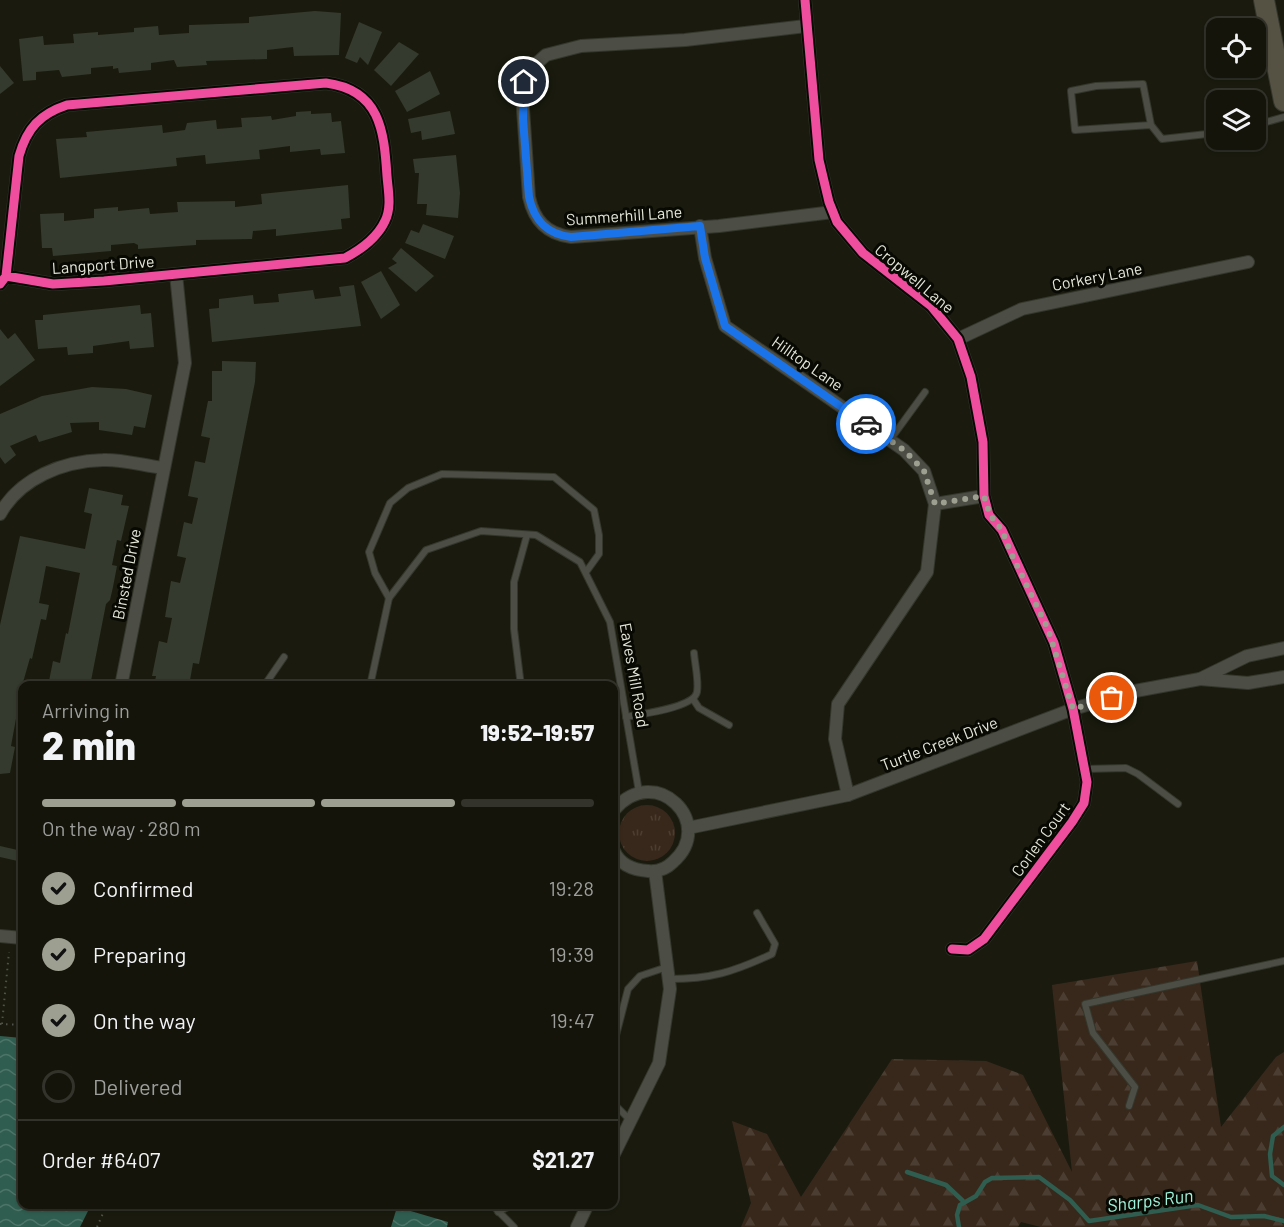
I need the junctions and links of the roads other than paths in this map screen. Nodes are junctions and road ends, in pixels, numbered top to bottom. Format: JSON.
{"nodes":[{"id":1,"x":805,"y":0,"type":"edge"},
{"id":2,"x":1264,"y":0,"type":"edge"},
{"id":3,"x":807,"y":26,"type":"junction"},
{"id":4,"x":1284,"y":101,"type":"edge"},
{"id":5,"x":1284,"y":117,"type":"edge"},
{"id":6,"x":1266,"y":122,"type":"edge"},
{"id":7,"x":1151,"y":125,"type":"junction"},
{"id":8,"x":1206,"y":134,"type":"edge"},
{"id":9,"x":833,"y":212,"type":"junction"},
{"id":10,"x":700,"y":226,"type":"junction"},
{"id":11,"x":1248,"y":262,"type":"dead end"},
{"id":12,"x":176,"y":274,"type":"junction"},
{"id":13,"x":3,"y":280,"type":"edge"},
{"id":14,"x":958,"y":339,"type":"junction"},
{"id":15,"x":925,"y":392,"type":"dead end"},
{"id":16,"x":890,"y":440,"type":"junction"},
{"id":17,"x":164,"y":468,"type":"junction"},
{"id":18,"x":984,"y":496,"type":"junction"},
{"id":19,"x":935,"y":504,"type":"junction"},
{"id":20,"x":0,"y":514,"type":"edge"},
{"id":21,"x":527,"y":535,"type":"junction"},
{"id":22,"x":585,"y":572,"type":"junction"},
{"id":23,"x":388,"y":598,"type":"junction"},
{"id":24,"x":1284,"y":648,"type":"edge"},
{"id":25,"x":694,"y":653,"type":"dead end"},
{"id":26,"x":284,"y":657,"type":"dead end"},
{"id":27,"x":1284,"y":677,"type":"edge"},
{"id":28,"x":1200,"y":679,"type":"junction"},
{"id":29,"x":122,"y":681,"type":"edge"},
{"id":30,"x":267,"y":681,"type":"edge"},
{"id":31,"x":371,"y":681,"type":"edge"},
{"id":32,"x":521,"y":681,"type":"edge"},
{"id":33,"x":693,"y":699,"type":"junction"},
{"id":34,"x":1073,"y":709,"type":"junction"},
{"id":35,"x":626,"y":717,"type":"junction"},
{"id":36,"x":729,"y":725,"type":"dead end"},
{"id":37,"x":1085,"y":769,"type":"junction"},
{"id":38,"x":639,"y":792,"type":"junction"},
{"id":39,"x":848,"y":795,"type":"junction"},
{"id":40,"x":1178,"y":804,"type":"dead end"},
{"id":41,"x":618,"y":806,"type":"edge"},
{"id":42,"x":688,"y":828,"type":"junction"},
{"id":43,"x":618,"y":859,"type":"edge"},
{"id":44,"x":655,"y":872,"type":"junction"},
{"id":45,"x":757,"y":913,"type":"dead end"},
{"id":46,"x":0,"y":936,"type":"edge"},
{"id":47,"x":18,"y":938,"type":"edge"},
{"id":48,"x":952,"y":949,"type":"dead end"},
{"id":49,"x":1284,"y":961,"type":"edge"},
{"id":50,"x":668,"y":973,"type":"junction"},
{"id":51,"x":618,"y":1028,"type":"edge"},
{"id":52,"x":1129,"y":1106,"type":"dead end"},
{"id":53,"x":618,"y":1108,"type":"edge"},
{"id":54,"x":630,"y":1120,"type":"junction"},
{"id":55,"x":618,"y":1146,"type":"edge"},
{"id":56,"x":495,"y":1209,"type":"edge"},
{"id":57,"x":504,"y":1209,"type":"edge"},
{"id":58,"x":586,"y":1209,"type":"edge"},
{"id":59,"x":498,"y":1212,"type":"junction"},
{"id":60,"x":514,"y":1227,"type":"edge"},
{"id":61,"x":577,"y":1227,"type":"edge"}],
"edges":[{"from":1,"to":3,"type":"street","name":"Cropwell Lane"},
{"from":2,"to":4,"type":"main road"},
{"from":3,"to":9,"type":"street","name":"Cropwell Lane"},
{"from":3,"to":10,"type":"street","name":"Summerhill Lane"},
{"from":5,"to":6,"type":"lane"},
{"from":7,"to":7,"type":"lane"},
{"from":7,"to":8,"type":"lane"},
{"from":9,"to":10,"type":"street","name":"Summerhill Lane"},
{"from":9,"to":14,"type":"street","name":"Cropwell Lane"},
{"from":10,"to":16,"type":"street","name":"Hilltop Lane"},
{"from":11,"to":14,"type":"street","name":"Corkery Lane"},
{"from":12,"to":13,"type":"street","name":"Langport Drive"},
{"from":12,"to":13,"type":"street","name":"Langport Drive"},
{"from":12,"to":17,"type":"street","name":"Binsted Drive"},
{"from":14,"to":18,"type":"street","name":"Cropwell Lane"},
{"from":15,"to":16,"type":"lane"},
{"from":16,"to":19,"type":"street","name":"Hilltop Lane"},
{"from":17,"to":20,"type":"street"},
{"from":17,"to":29,"type":"street","name":"Binsted Drive"},
{"from":18,"to":19,"type":"street"},
{"from":18,"to":34,"type":"street","name":"Cropwell Lane"},
{"from":19,"to":39,"type":"street","name":"Hilltop Lane"},
{"from":21,"to":22,"type":"lane","name":"Eaves Mill Road"},
{"from":21,"to":23,"type":"lane","name":"Eaves Mill Road"},
{"from":21,"to":32,"type":"lane"},
{"from":22,"to":23,"type":"lane"},
{"from":22,"to":35,"type":"lane","name":"Eaves Mill Road"},
{"from":23,"to":31,"type":"lane","name":"Eaves Mill Road"},
{"from":24,"to":28,"type":"street","name":"Turtle Creek Drive"},
{"from":25,"to":33,"type":"lane"},
{"from":26,"to":30,"type":"lane"},
{"from":27,"to":28,"type":"street","name":"Turtle Creek Drive"},
{"from":28,"to":34,"type":"street","name":"Turtle Creek Drive"},
{"from":33,"to":35,"type":"lane"},
{"from":33,"to":36,"type":"lane"},
{"from":34,"to":37,"type":"street","name":"Corlen Court"},
{"from":34,"to":39,"type":"street","name":"Turtle Creek Drive"},
{"from":35,"to":38,"type":"lane","name":"Eaves Mill Road"},
{"from":37,"to":40,"type":"lane"},
{"from":37,"to":48,"type":"street","name":"Corlen Court"},
{"from":38,"to":41,"type":"street"},
{"from":38,"to":42,"type":"street"},
{"from":39,"to":42,"type":"street","name":"Turtle Creek Drive"},
{"from":42,"to":44,"type":"street"},
{"from":43,"to":44,"type":"street"},
{"from":44,"to":50,"type":"street"},
{"from":45,"to":50,"type":"lane"},
{"from":46,"to":47,"type":"street"},
{"from":49,"to":52,"type":"lane"},
{"from":50,"to":51,"type":"lane"},
{"from":50,"to":54,"type":"street"},
{"from":53,"to":54,"type":"lane"},
{"from":54,"to":55,"type":"street"},
{"from":56,"to":59,"type":"lane"},
{"from":57,"to":59,"type":"lane"},
{"from":58,"to":61,"type":"street"},
{"from":59,"to":60,"type":"lane"}]}
